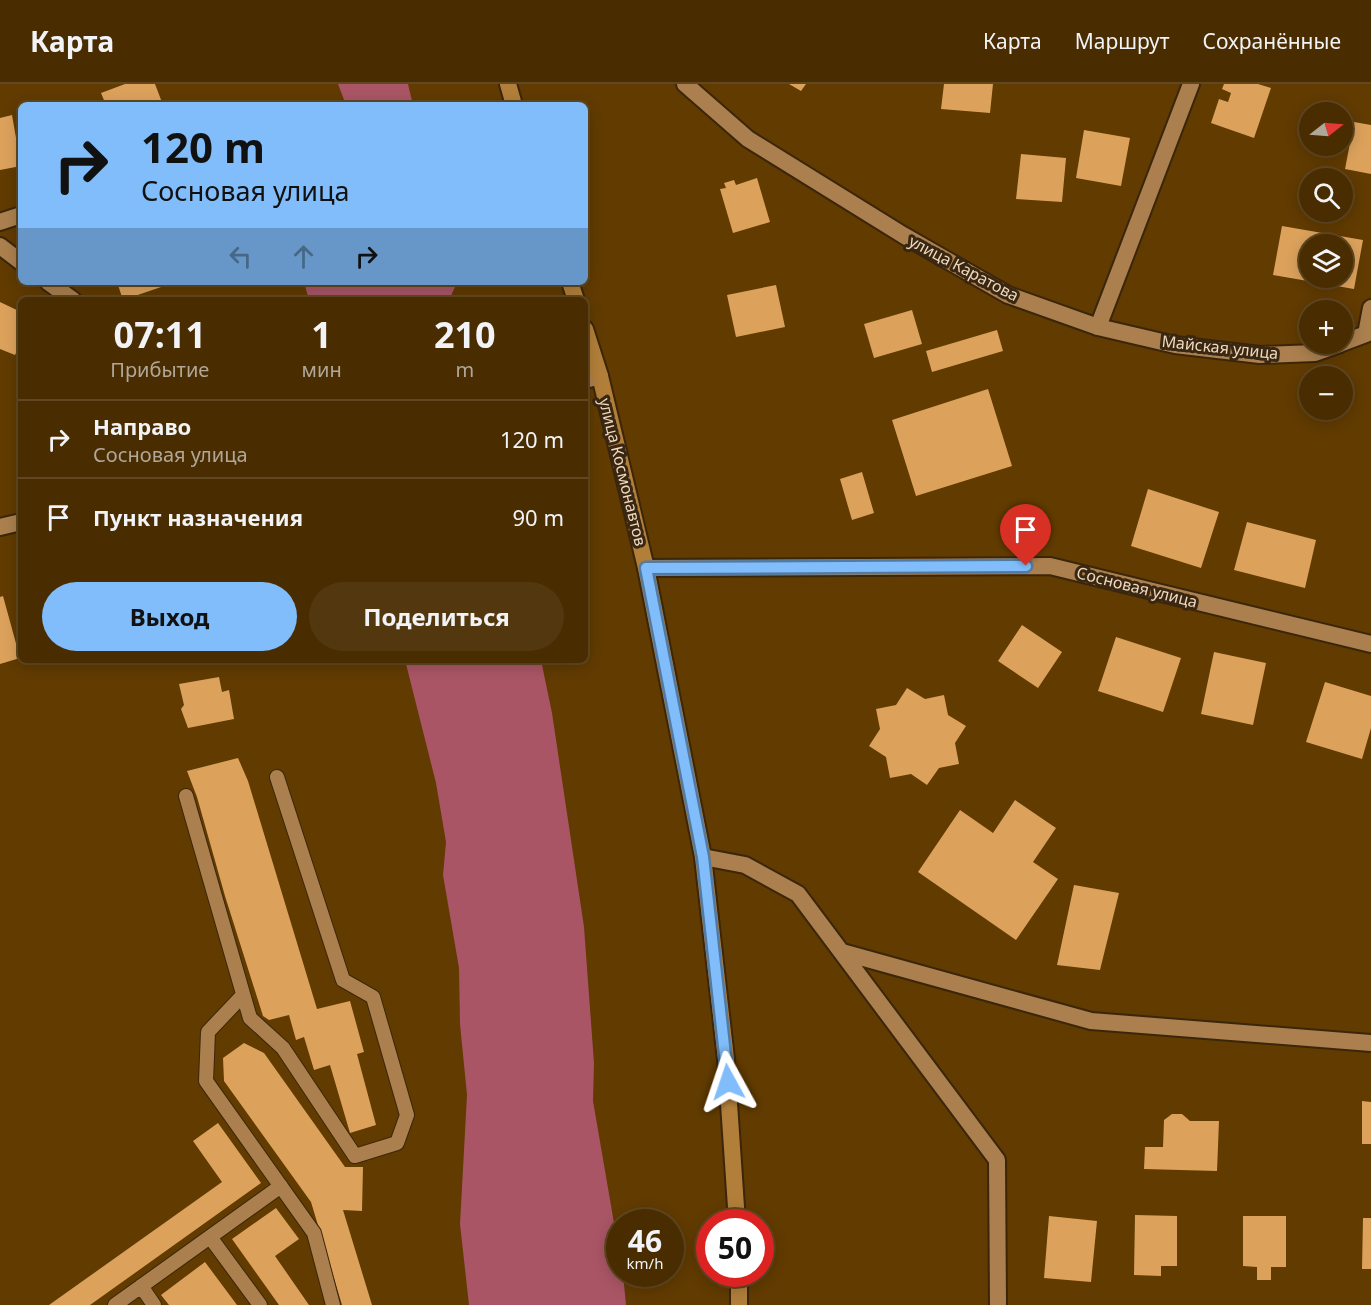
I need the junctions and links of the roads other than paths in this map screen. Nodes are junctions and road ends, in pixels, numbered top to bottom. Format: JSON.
{"nodes":[{"id":1,"x":508,"y":84,"type":"edge"},
{"id":2,"x":685,"y":84,"type":"edge"},
{"id":3,"x":1191,"y":84,"type":"edge"},
{"id":4,"x":513,"y":102,"type":"edge"},
{"id":5,"x":18,"y":216,"type":"edge"},
{"id":6,"x":0,"y":222,"type":"edge"},
{"id":7,"x":0,"y":246,"type":"edge"},
{"id":8,"x":18,"y":260,"type":"edge"},
{"id":9,"x":52,"y":285,"type":"edge"},
{"id":10,"x":69,"y":297,"type":"edge"},
{"id":11,"x":1371,"y":308,"type":"edge"},
{"id":12,"x":1098,"y":327,"type":"junction"},
{"id":13,"x":1353,"y":339,"type":"edge"},
{"id":14,"x":588,"y":350,"type":"edge"},
{"id":15,"x":1299,"y":354,"type":"edge"},
{"id":16,"x":592,"y":378,"type":"edge"},
{"id":17,"x":18,"y":523,"type":"edge"},
{"id":18,"x":0,"y":527,"type":"edge"},
{"id":19,"x":646,"y":568,"type":"junction"},
{"id":20,"x":1371,"y":644,"type":"edge"},
{"id":21,"x":277,"y":777,"type":"dead end"},
{"id":22,"x":186,"y":796,"type":"dead end"},
{"id":23,"x":703,"y":857,"type":"junction"},
{"id":24,"x":842,"y":952,"type":"junction"},
{"id":25,"x":243,"y":995,"type":"junction"},
{"id":26,"x":1371,"y":1043,"type":"edge"},
{"id":27,"x":281,"y":1186,"type":"junction"},
{"id":28,"x":736,"y":1209,"type":"edge"},
{"id":29,"x":210,"y":1237,"type":"junction"},
{"id":30,"x":141,"y":1287,"type":"junction"},
{"id":31,"x":739,"y":1287,"type":"edge"},
{"id":32,"x":115,"y":1305,"type":"edge"},
{"id":33,"x":154,"y":1305,"type":"edge"},
{"id":34,"x":260,"y":1305,"type":"edge"},
{"id":35,"x":333,"y":1305,"type":"edge"},
{"id":36,"x":739,"y":1305,"type":"edge"},
{"id":37,"x":998,"y":1305,"type":"edge"}],
"edges":[{"from":1,"to":4,"type":"main road"},
{"from":2,"to":12,"type":"street","name":"улица Каратова"},
{"from":3,"to":12,"type":"street"},
{"from":5,"to":6,"type":"street"},
{"from":7,"to":8,"type":"street"},
{"from":9,"to":10,"type":"street"},
{"from":11,"to":13,"type":"street","name":"Майская улица"},
{"from":12,"to":15,"type":"street","name":"Майская улица"},
{"from":14,"to":16,"type":"main road","name":"улица Космонавтов"},
{"from":16,"to":19,"type":"main road","name":"улица Космонавтов"},
{"from":17,"to":18,"type":"street"},
{"from":19,"to":20,"type":"street","name":"Сосновая улица"},
{"from":19,"to":23,"type":"main road","name":"улица Космонавтов"},
{"from":21,"to":25,"type":"lane"},
{"from":22,"to":25,"type":"lane"},
{"from":23,"to":24,"type":"street"},
{"from":23,"to":28,"type":"main road","name":"улица Космонавтов"},
{"from":24,"to":26,"type":"street"},
{"from":24,"to":37,"type":"street"},
{"from":25,"to":27,"type":"lane"},
{"from":27,"to":29,"type":"lane"},
{"from":27,"to":35,"type":"lane"},
{"from":29,"to":30,"type":"lane"},
{"from":29,"to":34,"type":"lane"},
{"from":30,"to":32,"type":"lane"},
{"from":30,"to":33,"type":"lane"},
{"from":31,"to":36,"type":"main road"}]}
